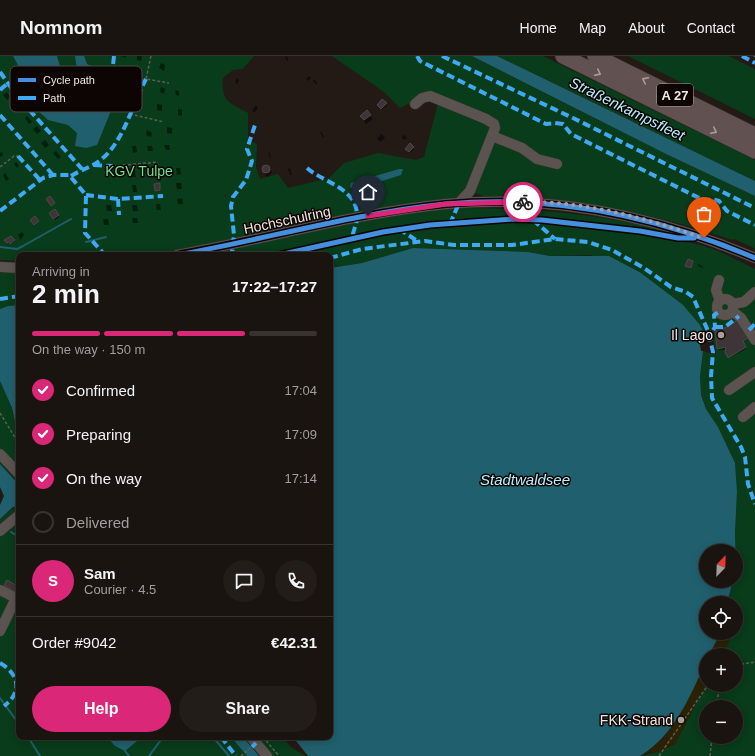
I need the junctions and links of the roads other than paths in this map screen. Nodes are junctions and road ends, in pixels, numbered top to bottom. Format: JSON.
{"nodes":[{"id":1,"x":563,"y":56,"type":"edge"},
{"id":2,"x":595,"y":56,"type":"edge"},
{"id":3,"x":415,"y":104,"type":"dead end"},
{"id":4,"x":755,"y":134,"type":"edge"},
{"id":5,"x":492,"y":136,"type":"junction"},
{"id":6,"x":755,"y":151,"type":"edge"},
{"id":7,"x":557,"y":164,"type":"dead end"},
{"id":8,"x":470,"y":191,"type":"junction"},
{"id":9,"x":459,"y":203,"type":"junction"},
{"id":10,"x":481,"y":203,"type":"junction"},
{"id":11,"x":191,"y":252,"type":"edge"},
{"id":12,"x":755,"y":258,"type":"edge"},
{"id":13,"x":0,"y":267,"type":"edge"},
{"id":14,"x":16,"y":268,"type":"edge"},
{"id":15,"x":719,"y":280,"type":"dead end"},
{"id":16,"x":753,"y":297,"type":"edge"},
{"id":17,"x":732,"y":308,"type":"junction"},
{"id":18,"x":755,"y":340,"type":"edge"},
{"id":19,"x":755,"y":372,"type":"edge"},
{"id":20,"x":729,"y":390,"type":"dead end"},
{"id":21,"x":755,"y":408,"type":"edge"},
{"id":22,"x":743,"y":417,"type":"dead end"},
{"id":23,"x":0,"y":454,"type":"edge"},
{"id":24,"x":16,"y":471,"type":"edge"},
{"id":25,"x":16,"y":518,"type":"edge"},
{"id":26,"x":0,"y":531,"type":"edge"},
{"id":27,"x":0,"y":590,"type":"edge"},
{"id":28,"x":0,"y":631,"type":"edge"},
{"id":29,"x":251,"y":742,"type":"edge"},
{"id":30,"x":267,"y":756,"type":"edge"}],
"edges":[{"from":1,"to":6,"type":"highway","number":"A 27","one_way":true},
{"from":4,"to":2,"type":"highway","number":"A 27","one_way":true},
{"from":3,"to":5,"type":"street"},
{"from":5,"to":7,"type":"street"},
{"from":5,"to":8,"type":"street"},
{"from":8,"to":9,"type":"street"},
{"from":8,"to":10,"type":"street"},
{"from":9,"to":10,"type":"street","name":"Hochschulring"},
{"from":9,"to":11,"type":"street","name":"Hochschulring"},
{"from":10,"to":12,"type":"street","name":"Hochschulring"},
{"from":13,"to":14,"type":"street"},
{"from":15,"to":17,"type":"street"},
{"from":16,"to":17,"type":"street"},
{"from":17,"to":18,"type":"street"},
{"from":19,"to":20,"type":"street"},
{"from":21,"to":22,"type":"street"},
{"from":23,"to":24,"type":"street"},
{"from":25,"to":26,"type":"street"},
{"from":27,"to":28,"type":"street"},
{"from":29,"to":30,"type":"street"}]}
